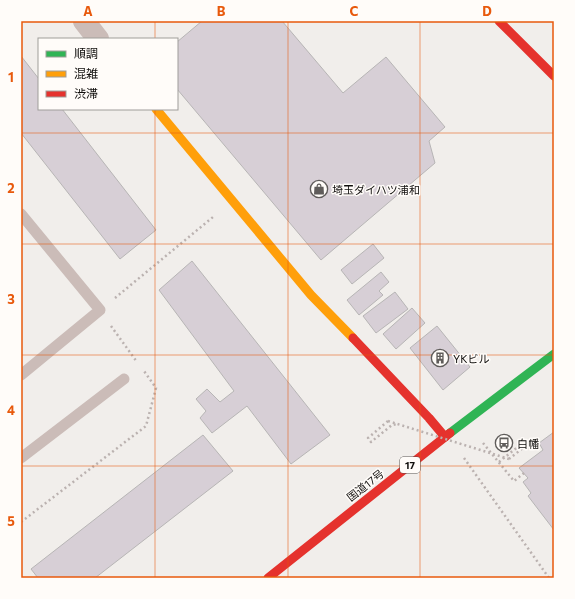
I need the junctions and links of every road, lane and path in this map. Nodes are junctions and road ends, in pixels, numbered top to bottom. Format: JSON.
{"nodes":[{"id":1,"x":84,"y":21,"type":"edge"},
{"id":2,"x":500,"y":21,"type":"edge"},
{"id":3,"x":97,"y":38,"type":"edge"},
{"id":4,"x":554,"y":76,"type":"edge"},
{"id":5,"x":157,"y":110,"type":"edge"},
{"id":6,"x":233,"y":201,"type":"junction"},
{"id":7,"x":21,"y":214,"type":"edge"},
{"id":8,"x":100,"y":310,"type":"junction"},
{"id":9,"x":554,"y":354,"type":"edge"},
{"id":10,"x":21,"y":374,"type":"edge"},
{"id":11,"x":124,"y":379,"type":"dead end"},
{"id":12,"x":401,"y":424,"type":"dead end"},
{"id":13,"x":445,"y":437,"type":"junction"},
{"id":14,"x":483,"y":443,"type":"dead end"},
{"id":15,"x":21,"y":458,"type":"edge"},
{"id":16,"x":464,"y":458,"type":"dead end"},
{"id":17,"x":499,"y":462,"type":"junction"},
{"id":18,"x":524,"y":473,"type":"dead end"},
{"id":19,"x":21,"y":522,"type":"edge"},
{"id":20,"x":268,"y":578,"type":"edge"},
{"id":21,"x":549,"y":578,"type":"edge"}],
"edges":[{"from":1,"to":3,"type":"street"},
{"from":2,"to":4,"type":"main road"},
{"from":5,"to":6,"type":"main road"},
{"from":6,"to":8,"type":"path"},
{"from":6,"to":13,"type":"main road"},
{"from":7,"to":8,"type":"lane"},
{"from":8,"to":10,"type":"lane"},
{"from":8,"to":19,"type":"path"},
{"from":9,"to":13,"type":"main road","name":"国道17号","number":"17"},
{"from":11,"to":15,"type":"lane"},
{"from":12,"to":17,"type":"path","bridge":true},
{"from":13,"to":20,"type":"main road","name":"国道17号","number":"17"},
{"from":14,"to":17,"type":"path"},
{"from":16,"to":21,"type":"path"},
{"from":17,"to":18,"type":"path"}]}
